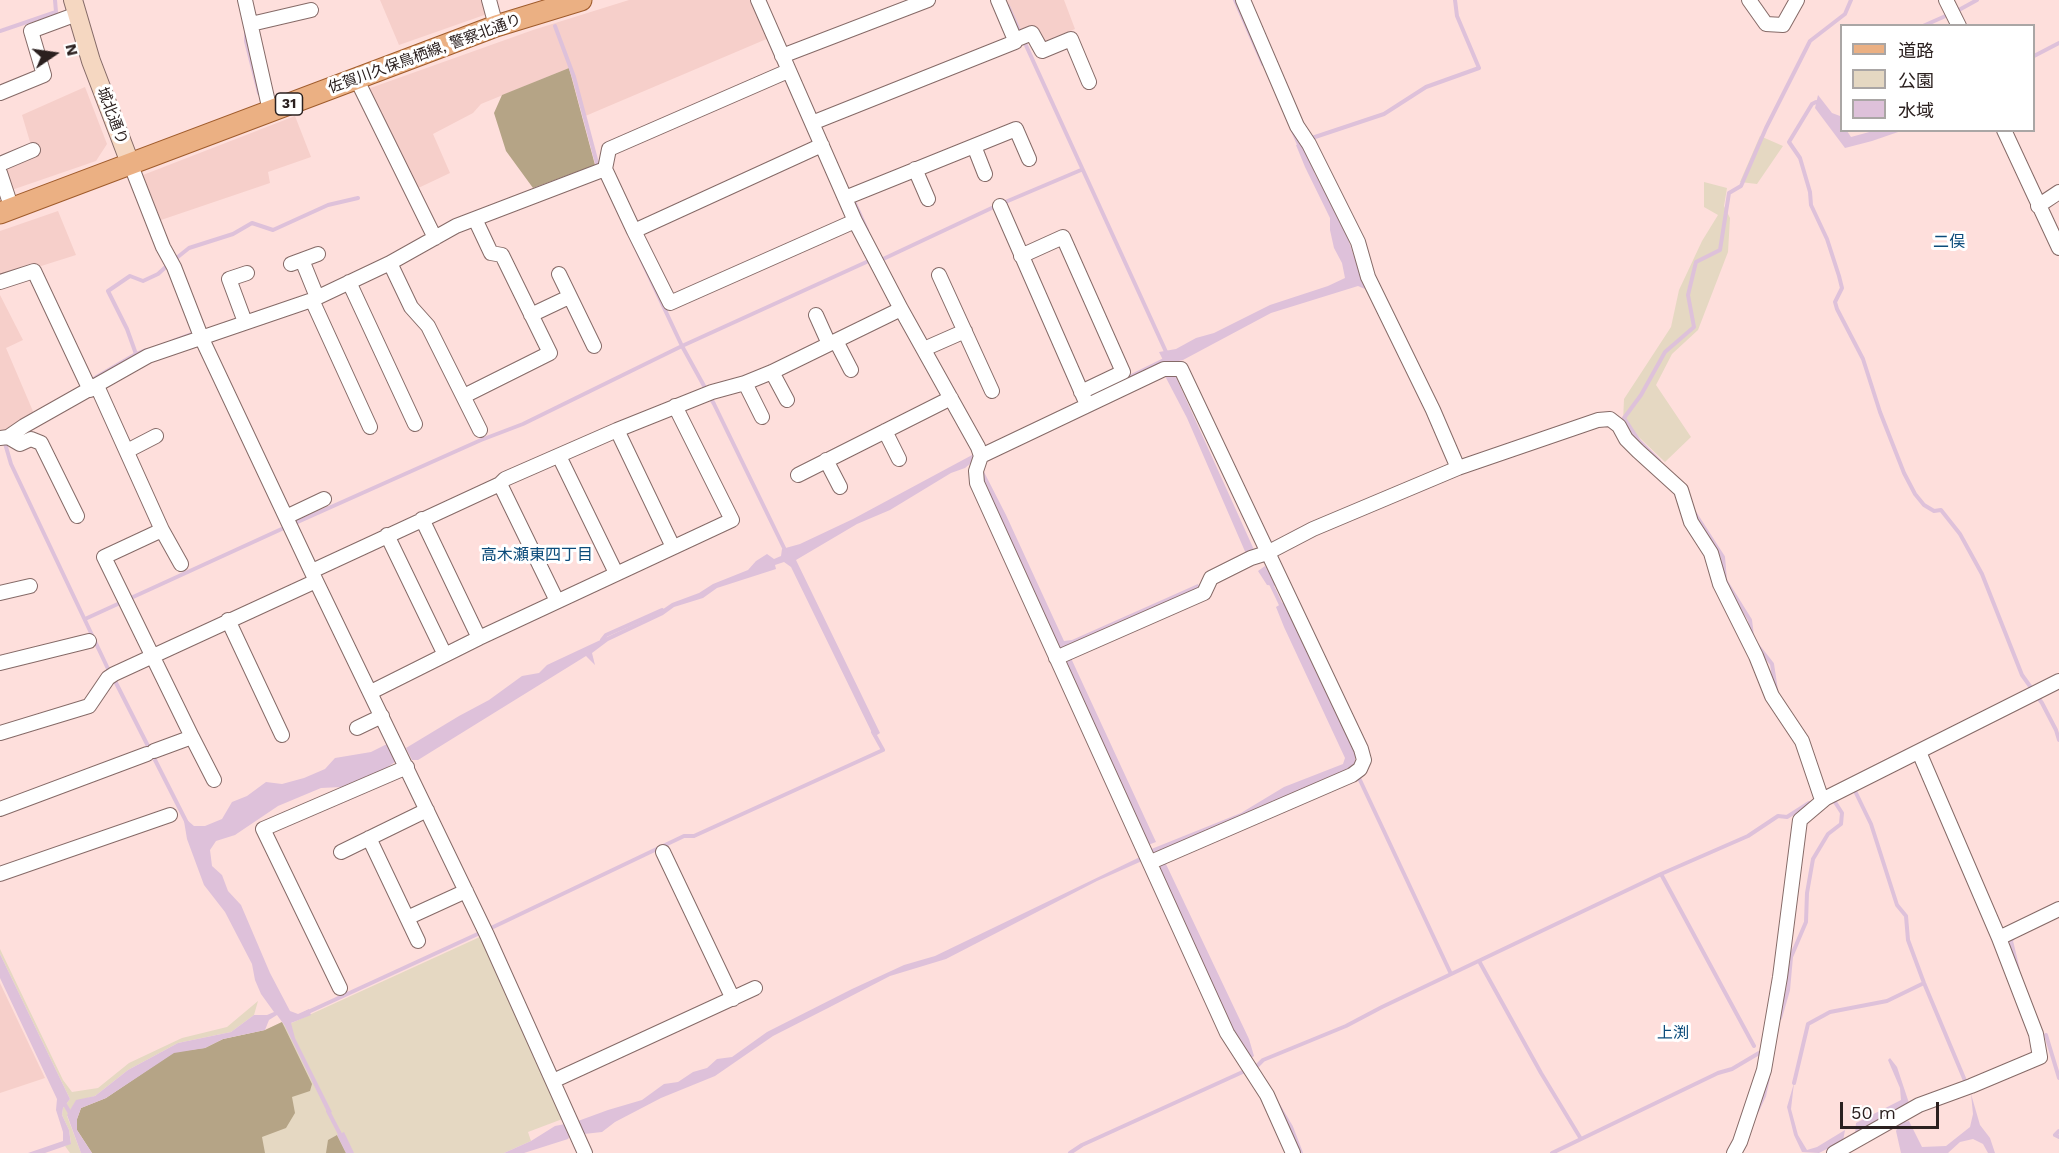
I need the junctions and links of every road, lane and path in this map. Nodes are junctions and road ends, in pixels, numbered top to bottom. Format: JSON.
{"nodes":[{"id":1,"x":245,"y":0,"type":"edge"},
{"id":2,"x":489,"y":0,"type":"edge"},
{"id":3,"x":581,"y":0,"type":"edge"},
{"id":4,"x":758,"y":0,"type":"edge"},
{"id":5,"x":928,"y":0,"type":"edge"},
{"id":6,"x":998,"y":0,"type":"edge"},
{"id":7,"x":1242,"y":0,"type":"edge"},
{"id":8,"x":1749,"y":0,"type":"edge"},
{"id":9,"x":1797,"y":0,"type":"edge"},
{"id":10,"x":75,"y":7,"type":"edge"},
{"id":11,"x":310,"y":10,"type":"dead end"},
{"id":12,"x":251,"y":24,"type":"junction"},
{"id":13,"x":496,"y":26,"type":"junction"},
{"id":14,"x":1021,"y":37,"type":"junction"},
{"id":15,"x":787,"y":54,"type":"junction"},
{"id":16,"x":788,"y":70,"type":"junction"},
{"id":17,"x":356,"y":78,"type":"junction"},
{"id":18,"x":1089,"y":82,"type":"dead end"},
{"id":19,"x":0,"y":93,"type":"edge"},
{"id":20,"x":270,"y":111,"type":"junction"},
{"id":21,"x":816,"y":122,"type":"junction"},
{"id":22,"x":2005,"y":132,"type":"edge"},
{"id":23,"x":822,"y":145,"type":"junction"},
{"id":24,"x":974,"y":146,"type":"junction"},
{"id":25,"x":33,"y":150,"type":"dead end"},
{"id":26,"x":1029,"y":159,"type":"dead end"},
{"id":27,"x":130,"y":163,"type":"junction"},
{"id":28,"x":0,"y":164,"type":"edge"},
{"id":29,"x":915,"y":169,"type":"junction"},
{"id":30,"x":601,"y":170,"type":"junction"},
{"id":31,"x":0,"y":172,"type":"edge"},
{"id":32,"x":985,"y":174,"type":"dead end"},
{"id":33,"x":2059,"y":192,"type":"edge"},
{"id":34,"x":849,"y":196,"type":"junction"},
{"id":35,"x":928,"y":199,"type":"dead end"},
{"id":36,"x":1000,"y":206,"type":"dead end"},
{"id":37,"x":2038,"y":206,"type":"junction"},
{"id":38,"x":6,"y":211,"type":"edge"},
{"id":39,"x":475,"y":219,"type":"junction"},
{"id":40,"x":855,"y":221,"type":"junction"},
{"id":41,"x":633,"y":231,"type":"junction"},
{"id":42,"x":433,"y":234,"type":"junction"},
{"id":43,"x":2059,"y":248,"type":"edge"},
{"id":44,"x":318,"y":254,"type":"dead end"},
{"id":45,"x":1021,"y":256,"type":"junction"},
{"id":46,"x":390,"y":263,"type":"junction"},
{"id":47,"x":247,"y":273,"type":"dead end"},
{"id":48,"x":559,"y":274,"type":"dead end"},
{"id":49,"x":939,"y":275,"type":"dead end"},
{"id":50,"x":0,"y":282,"type":"edge"},
{"id":51,"x":349,"y":282,"type":"junction"},
{"id":52,"x":315,"y":295,"type":"junction"},
{"id":53,"x":569,"y":297,"type":"junction"},
{"id":54,"x":901,"y":309,"type":"junction"},
{"id":55,"x":531,"y":315,"type":"junction"},
{"id":56,"x":816,"y":315,"type":"dead end"},
{"id":57,"x":243,"y":318,"type":"junction"},
{"id":58,"x":965,"y":330,"type":"junction"},
{"id":59,"x":200,"y":334,"type":"junction"},
{"id":60,"x":832,"y":343,"type":"junction"},
{"id":61,"x":594,"y":346,"type":"dead end"},
{"id":62,"x":924,"y":350,"type":"junction"},
{"id":63,"x":851,"y":370,"type":"dead end"},
{"id":64,"x":772,"y":372,"type":"junction"},
{"id":65,"x":745,"y":383,"type":"junction"},
{"id":66,"x":90,"y":385,"type":"junction"},
{"id":67,"x":992,"y":391,"type":"dead end"},
{"id":68,"x":464,"y":396,"type":"junction"},
{"id":69,"x":951,"y":398,"type":"junction"},
{"id":70,"x":1084,"y":399,"type":"junction"},
{"id":71,"x":787,"y":400,"type":"dead end"},
{"id":72,"x":675,"y":406,"type":"junction"},
{"id":73,"x":762,"y":417,"type":"dead end"},
{"id":74,"x":415,"y":424,"type":"dead end"},
{"id":75,"x":370,"y":427,"type":"dead end"},
{"id":76,"x":480,"y":430,"type":"dead end"},
{"id":77,"x":617,"y":430,"type":"junction"},
{"id":78,"x":885,"y":431,"type":"junction"},
{"id":79,"x":156,"y":436,"type":"dead end"},
{"id":80,"x":3,"y":438,"type":"edge"},
{"id":81,"x":127,"y":451,"type":"junction"},
{"id":82,"x":980,"y":451,"type":"junction"},
{"id":83,"x":559,"y":456,"type":"junction"},
{"id":84,"x":899,"y":459,"type":"dead end"},
{"id":85,"x":826,"y":460,"type":"junction"},
{"id":86,"x":1458,"y":468,"type":"junction"},
{"id":87,"x":798,"y":475,"type":"dead end"},
{"id":88,"x":500,"y":484,"type":"junction"},
{"id":89,"x":840,"y":487,"type":"dead end"},
{"id":90,"x":324,"y":499,"type":"dead end"},
{"id":91,"x":77,"y":516,"type":"dead end"},
{"id":92,"x":422,"y":519,"type":"junction"},
{"id":93,"x":288,"y":522,"type":"junction"},
{"id":94,"x":162,"y":530,"type":"junction"},
{"id":95,"x":387,"y":535,"type":"junction"},
{"id":96,"x":673,"y":547,"type":"junction"},
{"id":97,"x":1259,"y":556,"type":"junction"},
{"id":98,"x":181,"y":564,"type":"dead end"},
{"id":99,"x":616,"y":573,"type":"junction"},
{"id":100,"x":314,"y":576,"type":"junction"},
{"id":101,"x":30,"y":586,"type":"dead end"},
{"id":102,"x":0,"y":593,"type":"edge"},
{"id":103,"x":557,"y":601,"type":"junction"},
{"id":104,"x":228,"y":620,"type":"junction"},
{"id":105,"x":479,"y":638,"type":"junction"},
{"id":106,"x":89,"y":641,"type":"dead end"},
{"id":107,"x":152,"y":655,"type":"junction"},
{"id":108,"x":445,"y":655,"type":"junction"},
{"id":109,"x":1056,"y":658,"type":"junction"},
{"id":110,"x":0,"y":663,"type":"edge"},
{"id":111,"x":2059,"y":681,"type":"edge"},
{"id":112,"x":371,"y":692,"type":"junction"},
{"id":113,"x":382,"y":716,"type":"junction"},
{"id":114,"x":357,"y":728,"type":"dead end"},
{"id":115,"x":0,"y":733,"type":"edge"},
{"id":116,"x":282,"y":735,"type":"dead end"},
{"id":117,"x":192,"y":737,"type":"junction"},
{"id":118,"x":1919,"y":752,"type":"junction"},
{"id":119,"x":402,"y":758,"type":"junction"},
{"id":120,"x":214,"y":780,"type":"dead end"},
{"id":121,"x":1827,"y":797,"type":"junction"},
{"id":122,"x":0,"y":809,"type":"edge"},
{"id":123,"x":428,"y":810,"type":"junction"},
{"id":124,"x":170,"y":814,"type":"dead end"},
{"id":125,"x":369,"y":838,"type":"junction"},
{"id":126,"x":341,"y":852,"type":"dead end"},
{"id":127,"x":663,"y":852,"type":"dead end"},
{"id":128,"x":1148,"y":857,"type":"junction"},
{"id":129,"x":0,"y":874,"type":"edge"},
{"id":130,"x":466,"y":891,"type":"junction"},
{"id":131,"x":2059,"y":909,"type":"edge"},
{"id":132,"x":407,"y":918,"type":"junction"},
{"id":133,"x":1999,"y":938,"type":"junction"},
{"id":134,"x":418,"y":941,"type":"dead end"},
{"id":135,"x":340,"y":988,"type":"dead end"},
{"id":136,"x":755,"y":988,"type":"dead end"},
{"id":137,"x":733,"y":999,"type":"junction"},
{"id":138,"x":553,"y":1082,"type":"junction"},
{"id":139,"x":1840,"y":1150,"type":"edge"},
{"id":140,"x":585,"y":1153,"type":"edge"},
{"id":141,"x":1293,"y":1153,"type":"edge"},
{"id":142,"x":1734,"y":1153,"type":"edge"}],
"edges":[{"from":1,"to":12,"type":"street"},
{"from":2,"to":13,"type":"street"},
{"from":3,"to":13,"type":"main road","name":"佐賀川久保鳥栖線, 警察北通り","number":"31"},
{"from":4,"to":15,"type":"street"},
{"from":5,"to":15,"type":"street"},
{"from":6,"to":14,"type":"street"},
{"from":7,"to":86,"type":"street"},
{"from":8,"to":9,"type":"street"},
{"from":10,"to":19,"type":"street"},
{"from":10,"to":27,"type":"street","name":"城北通り"},
{"from":11,"to":12,"type":"street"},
{"from":12,"to":20,"type":"street"},
{"from":13,"to":17,"type":"main road","name":"佐賀川久保鳥栖線, 警察北通り","number":"31"},
{"from":14,"to":18,"type":"street"},
{"from":14,"to":21,"type":"street"},
{"from":15,"to":16,"type":"street"},
{"from":16,"to":21,"type":"street"},
{"from":16,"to":30,"type":"street"},
{"from":17,"to":20,"type":"main road","name":"佐賀川久保鳥栖線, 警察北通り","number":"31"},
{"from":17,"to":42,"type":"street"},
{"from":20,"to":27,"type":"main road","name":"佐賀川久保鳥栖線, 警察北通り","number":"31"},
{"from":21,"to":23,"type":"street"},
{"from":22,"to":37,"type":"street"},
{"from":23,"to":34,"type":"street"},
{"from":23,"to":41,"type":"street"},
{"from":24,"to":26,"type":"street"},
{"from":24,"to":29,"type":"street"},
{"from":24,"to":32,"type":"street"},
{"from":25,"to":28,"type":"street"},
{"from":27,"to":38,"type":"main road","name":"佐賀川久保鳥栖線, 警察北通り","number":"31"},
{"from":27,"to":59,"type":"street"},
{"from":29,"to":34,"type":"street"},
{"from":29,"to":35,"type":"street"},
{"from":30,"to":39,"type":"street"},
{"from":30,"to":41,"type":"street"},
{"from":31,"to":38,"type":"street"},
{"from":33,"to":37,"type":"street"},
{"from":34,"to":40,"type":"street"},
{"from":36,"to":45,"type":"street"},
{"from":37,"to":43,"type":"street"},
{"from":39,"to":42,"type":"street"},
{"from":39,"to":55,"type":"street"},
{"from":40,"to":41,"type":"street"},
{"from":40,"to":54,"type":"street"},
{"from":42,"to":46,"type":"street"},
{"from":44,"to":52,"type":"street"},
{"from":45,"to":70,"type":"street"},
{"from":45,"to":70,"type":"street"},
{"from":46,"to":51,"type":"street"},
{"from":46,"to":68,"type":"street"},
{"from":47,"to":57,"type":"street"},
{"from":48,"to":53,"type":"street"},
{"from":49,"to":58,"type":"street"},
{"from":50,"to":66,"type":"street"},
{"from":51,"to":52,"type":"street"},
{"from":51,"to":74,"type":"street"},
{"from":52,"to":57,"type":"street"},
{"from":52,"to":75,"type":"street"},
{"from":53,"to":55,"type":"street"},
{"from":53,"to":61,"type":"street"},
{"from":54,"to":60,"type":"street"},
{"from":54,"to":62,"type":"street"},
{"from":55,"to":68,"type":"street"},
{"from":56,"to":60,"type":"street"},
{"from":57,"to":59,"type":"street"},
{"from":58,"to":62,"type":"street"},
{"from":58,"to":67,"type":"street"},
{"from":59,"to":66,"type":"street"},
{"from":59,"to":93,"type":"street"},
{"from":60,"to":63,"type":"street"},
{"from":60,"to":64,"type":"street"},
{"from":62,"to":69,"type":"street"},
{"from":64,"to":65,"type":"street"},
{"from":64,"to":71,"type":"street"},
{"from":65,"to":72,"type":"street"},
{"from":65,"to":73,"type":"street"},
{"from":66,"to":80,"type":"street"},
{"from":66,"to":81,"type":"street"},
{"from":68,"to":76,"type":"street"},
{"from":69,"to":78,"type":"street"},
{"from":69,"to":82,"type":"street"},
{"from":70,"to":82,"type":"street"},
{"from":70,"to":97,"type":"street"},
{"from":72,"to":77,"type":"street"},
{"from":72,"to":96,"type":"street"},
{"from":77,"to":83,"type":"street"},
{"from":77,"to":96,"type":"street"},
{"from":78,"to":84,"type":"street"},
{"from":78,"to":85,"type":"street"},
{"from":79,"to":81,"type":"street"},
{"from":80,"to":91,"type":"street"},
{"from":81,"to":94,"type":"street"},
{"from":82,"to":109,"type":"street"},
{"from":83,"to":88,"type":"street"},
{"from":83,"to":99,"type":"street"},
{"from":85,"to":87,"type":"street"},
{"from":85,"to":89,"type":"street"},
{"from":86,"to":97,"type":"street"},
{"from":86,"to":121,"type":"street"},
{"from":88,"to":92,"type":"street"},
{"from":88,"to":103,"type":"street"},
{"from":90,"to":93,"type":"street"},
{"from":92,"to":95,"type":"street"},
{"from":92,"to":105,"type":"street"},
{"from":93,"to":100,"type":"street"},
{"from":94,"to":98,"type":"street"},
{"from":94,"to":107,"type":"street"},
{"from":95,"to":100,"type":"street"},
{"from":95,"to":108,"type":"street"},
{"from":96,"to":99,"type":"street"},
{"from":97,"to":109,"type":"street"},
{"from":97,"to":128,"type":"street"},
{"from":99,"to":103,"type":"street"},
{"from":100,"to":104,"type":"street"},
{"from":100,"to":112,"type":"street"},
{"from":101,"to":102,"type":"street"},
{"from":103,"to":105,"type":"street"},
{"from":104,"to":107,"type":"street"},
{"from":104,"to":116,"type":"street"},
{"from":105,"to":108,"type":"street"},
{"from":106,"to":110,"type":"street"},
{"from":107,"to":115,"type":"street"},
{"from":107,"to":117,"type":"street"},
{"from":108,"to":112,"type":"street"},
{"from":109,"to":128,"type":"street"},
{"from":111,"to":118,"type":"street"},
{"from":112,"to":113,"type":"street"},
{"from":113,"to":114,"type":"street"},
{"from":113,"to":119,"type":"street"},
{"from":117,"to":120,"type":"street"},
{"from":117,"to":122,"type":"street"},
{"from":118,"to":121,"type":"street"},
{"from":118,"to":133,"type":"street"},
{"from":119,"to":123,"type":"street"},
{"from":119,"to":135,"type":"street"},
{"from":121,"to":142,"type":"street"},
{"from":123,"to":125,"type":"street"},
{"from":123,"to":130,"type":"street"},
{"from":124,"to":129,"type":"street"},
{"from":125,"to":126,"type":"street"},
{"from":125,"to":132,"type":"street"},
{"from":127,"to":137,"type":"street"},
{"from":128,"to":141,"type":"street"},
{"from":130,"to":132,"type":"street"},
{"from":130,"to":138,"type":"street"},
{"from":131,"to":133,"type":"street"},
{"from":132,"to":134,"type":"street"},
{"from":133,"to":139,"type":"street"},
{"from":136,"to":137,"type":"street"},
{"from":137,"to":138,"type":"street"},
{"from":138,"to":140,"type":"street"}]}
